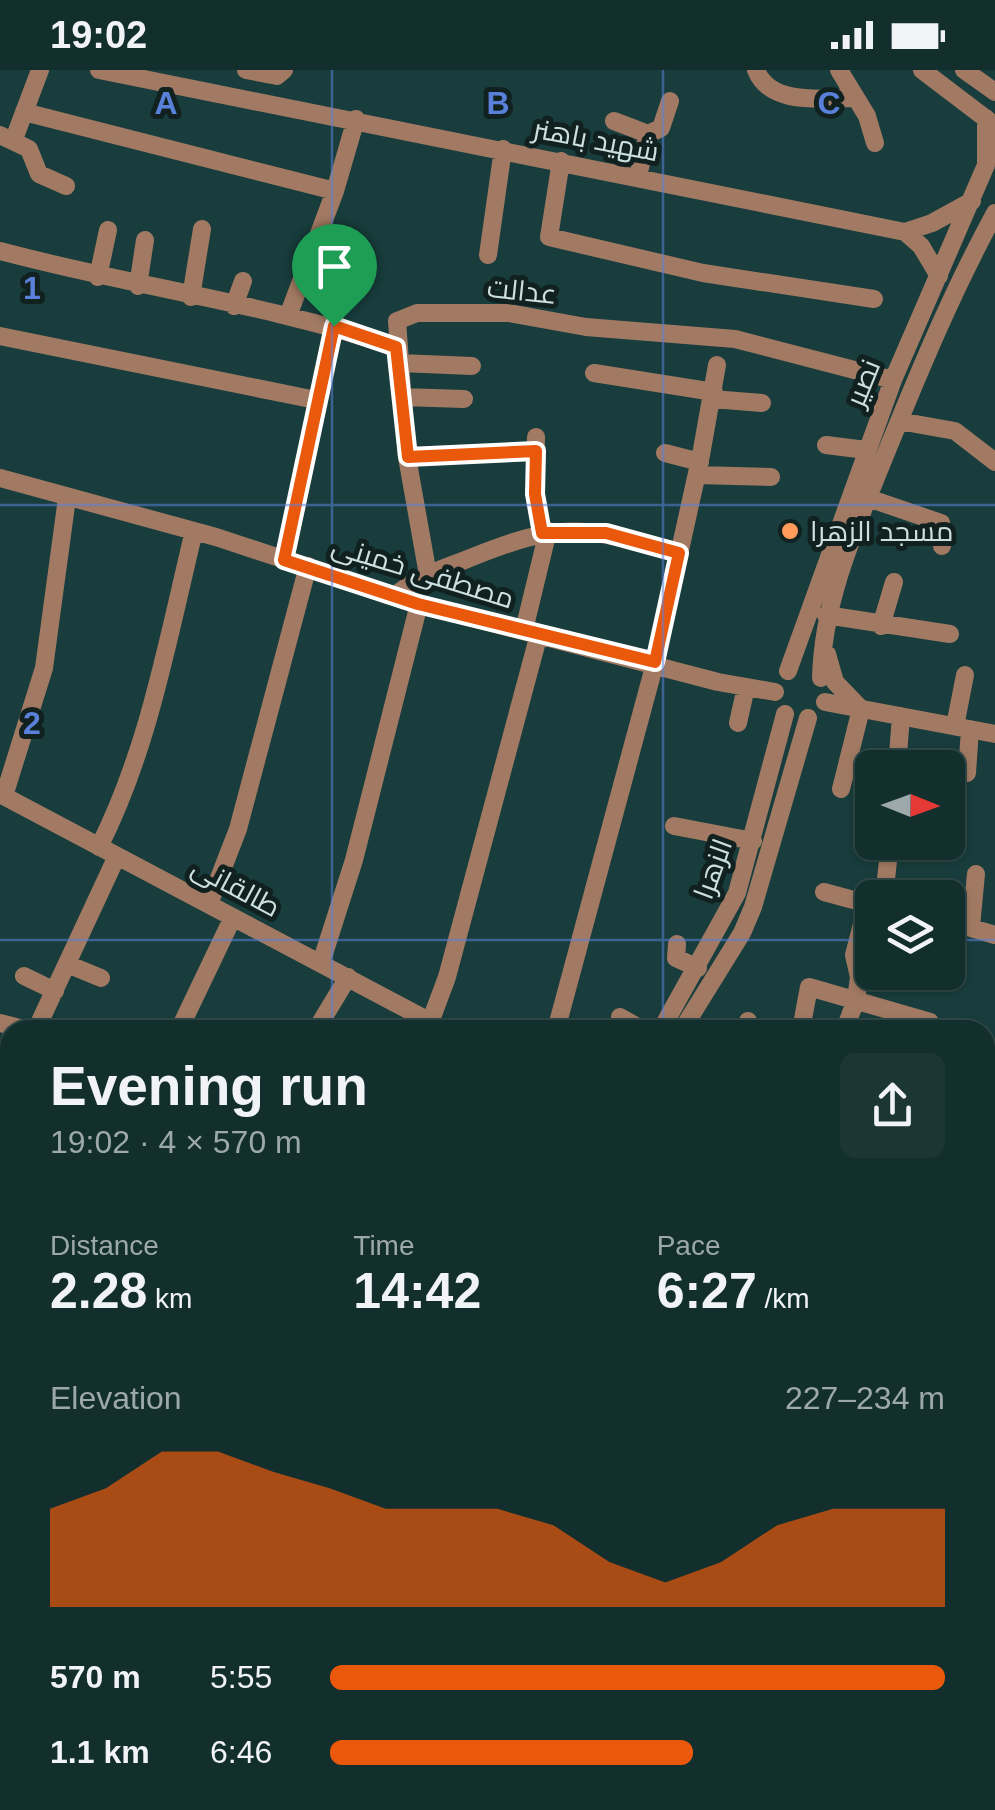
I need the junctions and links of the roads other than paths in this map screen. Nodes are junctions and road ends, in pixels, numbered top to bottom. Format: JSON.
{"nodes":[{"id":1,"x":40,"y":70,"type":"edge"},
{"id":2,"x":98,"y":70,"type":"edge"},
{"id":3,"x":246,"y":70,"type":"edge"},
{"id":4,"x":756,"y":70,"type":"edge"},
{"id":5,"x":839,"y":70,"type":"edge"},
{"id":6,"x":922,"y":70,"type":"edge"},
{"id":7,"x":964,"y":70,"type":"edge"},
{"id":8,"x":280,"y":73,"type":"edge"},
{"id":9,"x":995,"y":92,"type":"edge"},
{"id":10,"x":854,"y":98,"type":"junction"},
{"id":11,"x":670,"y":101,"type":"dead end"},
{"id":12,"x":24,"y":112,"type":"junction"},
{"id":13,"x":356,"y":120,"type":"junction"},
{"id":14,"x":614,"y":121,"type":"dead end"},
{"id":15,"x":990,"y":122,"type":"edge"},
{"id":16,"x":648,"y":134,"type":"junction"},
{"id":17,"x":7,"y":137,"type":"edge"},
{"id":18,"x":875,"y":143,"type":"dead end"},
{"id":19,"x":504,"y":149,"type":"junction"},
{"id":20,"x":561,"y":161,"type":"junction"},
{"id":21,"x":991,"y":166,"type":"edge"},
{"id":22,"x":638,"y":176,"type":"junction"},
{"id":23,"x":66,"y":186,"type":"dead end"},
{"id":24,"x":336,"y":191,"type":"junction"},
{"id":25,"x":973,"y":200,"type":"junction"},
{"id":26,"x":995,"y":213,"type":"edge"},
{"id":27,"x":202,"y":229,"type":"dead end"},
{"id":28,"x":108,"y":230,"type":"dead end"},
{"id":29,"x":905,"y":232,"type":"junction"},
{"id":30,"x":145,"y":240,"type":"dead end"},
{"id":31,"x":0,"y":251,"type":"edge"},
{"id":32,"x":488,"y":254,"type":"dead end"},
{"id":33,"x":939,"y":276,"type":"junction"},
{"id":34,"x":98,"y":277,"type":"junction"},
{"id":35,"x":243,"y":280,"type":"dead end"},
{"id":36,"x":138,"y":286,"type":"junction"},
{"id":37,"x":191,"y":297,"type":"junction"},
{"id":38,"x":874,"y":300,"type":"dead end"},
{"id":39,"x":234,"y":306,"type":"junction"},
{"id":40,"x":288,"y":316,"type":"junction"},
{"id":41,"x":334,"y":326,"type":"junction"},
{"id":42,"x":0,"y":336,"type":"edge"},
{"id":43,"x":398,"y":355,"type":"junction"},
{"id":44,"x":913,"y":360,"type":"junction"},
{"id":45,"x":717,"y":365,"type":"dead end"},
{"id":46,"x":472,"y":366,"type":"dead end"},
{"id":47,"x":594,"y":373,"type":"dead end"},
{"id":48,"x":893,"y":380,"type":"junction"},
{"id":49,"x":713,"y":396,"type":"junction"},
{"id":50,"x":402,"y":397,"type":"junction"},
{"id":51,"x":464,"y":399,"type":"dead end"},
{"id":52,"x":316,"y":400,"type":"junction"},
{"id":53,"x":762,"y":403,"type":"dead end"},
{"id":54,"x":899,"y":420,"type":"junction"},
{"id":55,"x":826,"y":445,"type":"dead end"},
{"id":56,"x":866,"y":450,"type":"junction"},
{"id":57,"x":665,"y":453,"type":"dead end"},
{"id":58,"x":408,"y":457,"type":"junction"},
{"id":59,"x":995,"y":462,"type":"edge"},
{"id":60,"x":698,"y":469,"type":"junction"},
{"id":61,"x":771,"y":477,"type":"dead end"},
{"id":62,"x":0,"y":478,"type":"edge"},
{"id":63,"x":67,"y":498,"type":"junction"},
{"id":64,"x":868,"y":498,"type":"junction"},
{"id":65,"x":194,"y":531,"type":"junction"},
{"id":66,"x":545,"y":532,"type":"junction"},
{"id":67,"x":942,"y":546,"type":"dead end"},
{"id":68,"x":679,"y":553,"type":"junction"},
{"id":69,"x":284,"y":560,"type":"junction"},
{"id":70,"x":308,"y":566,"type":"junction"},
{"id":71,"x":428,"y":575,"type":"junction"},
{"id":72,"x":894,"y":582,"type":"dead end"},
{"id":73,"x":395,"y":596,"type":"junction"},
{"id":74,"x":418,"y":604,"type":"junction"},
{"id":75,"x":824,"y":624,"type":"junction"},
{"id":76,"x":803,"y":625,"type":"junction"},
{"id":77,"x":882,"y":626,"type":"junction"},
{"id":78,"x":531,"y":632,"type":"junction"},
{"id":79,"x":950,"y":634,"type":"dead end"},
{"id":80,"x":655,"y":662,"type":"junction"},
{"id":81,"x":788,"y":672,"type":"junction"},
{"id":82,"x":965,"y":675,"type":"dead end"},
{"id":83,"x":821,"y":678,"type":"junction"},
{"id":84,"x":746,"y":687,"type":"junction"},
{"id":85,"x":775,"y":692,"type":"junction"},
{"id":86,"x":825,"y":702,"type":"junction"},
{"id":87,"x":861,"y":709,"type":"junction"},
{"id":88,"x":785,"y":714,"type":"junction"},
{"id":89,"x":901,"y":716,"type":"junction"},
{"id":90,"x":808,"y":718,"type":"junction"},
{"id":91,"x":738,"y":723,"type":"dead end"},
{"id":92,"x":963,"y":728,"type":"junction"},
{"id":93,"x":995,"y":734,"type":"edge"},
{"id":94,"x":778,"y":746,"type":"junction"},
{"id":95,"x":898,"y":750,"type":"edge"},
{"id":96,"x":796,"y":757,"type":"junction"},
{"id":97,"x":967,"y":773,"type":"dead end"},
{"id":98,"x":841,"y":789,"type":"dead end"},
{"id":99,"x":2,"y":795,"type":"edge"},
{"id":100,"x":674,"y":826,"type":"dead end"},
{"id":101,"x":753,"y":842,"type":"junction"},
{"id":102,"x":99,"y":847,"type":"junction"},
{"id":103,"x":117,"y":856,"type":"junction"},
{"id":104,"x":976,"y":874,"type":"dead end"},
{"id":105,"x":824,"y":892,"type":"dead end"},
{"id":106,"x":855,"y":899,"type":"edge"},
{"id":107,"x":209,"y":904,"type":"junction"},
{"id":108,"x":233,"y":917,"type":"junction"},
{"id":109,"x":965,"y":925,"type":"edge"},
{"id":110,"x":971,"y":926,"type":"junction"},
{"id":111,"x":995,"y":935,"type":"edge"},
{"id":112,"x":677,"y":944,"type":"dead end"},
{"id":113,"x":322,"y":963,"type":"junction"},
{"id":114,"x":67,"y":964,"type":"junction"},
{"id":115,"x":698,"y":968,"type":"junction"},
{"id":116,"x":24,"y":976,"type":"dead end"},
{"id":117,"x":348,"y":977,"type":"junction"},
{"id":118,"x":101,"y":978,"type":"dead end"},
{"id":119,"x":54,"y":990,"type":"junction"},
{"id":120,"x":857,"y":990,"type":"edge"},
{"id":121,"x":856,"y":1000,"type":"junction"},
{"id":122,"x":620,"y":1018,"type":"dead end"},
{"id":123,"x":802,"y":1018,"type":"dead end"},
{"id":124,"x":40,"y":1020,"type":"edge"},
{"id":125,"x":183,"y":1020,"type":"edge"},
{"id":126,"x":322,"y":1020,"type":"edge"},
{"id":127,"x":429,"y":1020,"type":"edge"},
{"id":128,"x":439,"y":1020,"type":"edge"},
{"id":129,"x":559,"y":1020,"type":"edge"},
{"id":130,"x":624,"y":1020,"type":"edge"},
{"id":131,"x":666,"y":1020,"type":"edge"},
{"id":132,"x":688,"y":1020,"type":"edge"},
{"id":133,"x":848,"y":1020,"type":"edge"},
{"id":134,"x":923,"y":1020,"type":"edge"}],
"edges":[{"from":1,"to":12,"type":"street"},
{"from":2,"to":13,"type":"street","name":"شهید باهنر"},
{"from":3,"to":8,"type":"street"},
{"from":4,"to":10,"type":"street"},
{"from":5,"to":10,"type":"street"},
{"from":6,"to":15,"type":"street"},
{"from":7,"to":9,"type":"street"},
{"from":10,"to":18,"type":"street"},
{"from":11,"to":16,"type":"street"},
{"from":12,"to":17,"type":"street"},
{"from":12,"to":24,"type":"street"},
{"from":13,"to":19,"type":"street","name":"شهید باهنر"},
{"from":13,"to":24,"type":"street"},
{"from":14,"to":16,"type":"street"},
{"from":15,"to":21,"type":"street","name":"نصیر"},
{"from":16,"to":22,"type":"street"},
{"from":17,"to":23,"type":"street"},
{"from":19,"to":20,"type":"street","name":"شهید باهنر"},
{"from":19,"to":32,"type":"street"},
{"from":20,"to":22,"type":"street","name":"شهید باهنر"},
{"from":20,"to":38,"type":"street"},
{"from":21,"to":25,"type":"street","name":"نصیر"},
{"from":22,"to":29,"type":"street","name":"شهید باهنر"},
{"from":24,"to":40,"type":"street"},
{"from":25,"to":29,"type":"street"},
{"from":25,"to":33,"type":"street","name":"نصیر"},
{"from":26,"to":44,"type":"street"},
{"from":27,"to":37,"type":"street"},
{"from":28,"to":34,"type":"street"},
{"from":29,"to":33,"type":"street"},
{"from":30,"to":36,"type":"street"},
{"from":31,"to":34,"type":"street"},
{"from":33,"to":44,"type":"street","name":"نصیر"},
{"from":34,"to":36,"type":"street"},
{"from":35,"to":39,"type":"street"},
{"from":36,"to":37,"type":"street"},
{"from":37,"to":39,"type":"street"},
{"from":39,"to":40,"type":"street"},
{"from":40,"to":41,"type":"street"},
{"from":41,"to":43,"type":"street"},
{"from":41,"to":52,"type":"street"},
{"from":42,"to":52,"type":"street"},
{"from":43,"to":46,"type":"street"},
{"from":43,"to":48,"type":"street","name":"عدالت"},
{"from":43,"to":50,"type":"street"},
{"from":44,"to":48,"type":"street","name":"نصیر"},
{"from":44,"to":54,"type":"street"},
{"from":45,"to":49,"type":"street"},
{"from":47,"to":49,"type":"street"},
{"from":48,"to":56,"type":"street","name":"نصیر"},
{"from":49,"to":53,"type":"street"},
{"from":49,"to":60,"type":"street"},
{"from":50,"to":51,"type":"street"},
{"from":50,"to":58,"type":"street"},
{"from":52,"to":69,"type":"street"},
{"from":54,"to":59,"type":"street","name":"نصیر"},
{"from":54,"to":64,"type":"street"},
{"from":55,"to":56,"type":"street"},
{"from":56,"to":76,"type":"street","name":"نصیر"},
{"from":57,"to":60,"type":"street"},
{"from":58,"to":66,"type":"street"},
{"from":58,"to":71,"type":"street"},
{"from":60,"to":61,"type":"street"},
{"from":60,"to":68,"type":"street"},
{"from":62,"to":63,"type":"street","name":"مصطفی خمینی"},
{"from":63,"to":65,"type":"street","name":"مصطفی خمینی"},
{"from":63,"to":99,"type":"street"},
{"from":64,"to":67,"type":"street"},
{"from":64,"to":75,"type":"street"},
{"from":65,"to":69,"type":"street","name":"مصطفی خمینی"},
{"from":65,"to":102,"type":"street"},
{"from":66,"to":68,"type":"street"},
{"from":66,"to":71,"type":"street"},
{"from":66,"to":78,"type":"street"},
{"from":68,"to":80,"type":"street"},
{"from":69,"to":70,"type":"street","name":"مصطفی خمینی"},
{"from":70,"to":73,"type":"street","name":"مصطفی خمینی"},
{"from":70,"to":107,"type":"street"},
{"from":71,"to":73,"type":"street"},
{"from":72,"to":77,"type":"street"},
{"from":73,"to":74,"type":"street","name":"مصطفی خمینی"},
{"from":74,"to":78,"type":"street","name":"مصطفی خمینی"},
{"from":74,"to":113,"type":"street"},
{"from":75,"to":76,"type":"street"},
{"from":75,"to":77,"type":"street"},
{"from":75,"to":83,"type":"street"},
{"from":75,"to":87,"type":"street"},
{"from":76,"to":81,"type":"street","name":"نصیر"},
{"from":77,"to":79,"type":"street"},
{"from":78,"to":80,"type":"street","name":"مصطفی خمینی"},
{"from":78,"to":128,"type":"street"},
{"from":80,"to":84,"type":"street","name":"مصطفی خمینی"},
{"from":80,"to":129,"type":"street"},
{"from":81,"to":83,"type":"street"},
{"from":81,"to":85,"type":"street"},
{"from":82,"to":92,"type":"street"},
{"from":83,"to":86,"type":"street"},
{"from":84,"to":85,"type":"street","name":"مصطفی خمینی"},
{"from":84,"to":91,"type":"street"},
{"from":85,"to":88,"type":"street"},
{"from":86,"to":87,"type":"street"},
{"from":86,"to":90,"type":"street"},
{"from":87,"to":89,"type":"street"},
{"from":87,"to":98,"type":"street"},
{"from":88,"to":90,"type":"street"},
{"from":88,"to":94,"type":"street","name":"الزهرا"},
{"from":89,"to":92,"type":"street"},
{"from":89,"to":95,"type":"street"},
{"from":90,"to":96,"type":"street","name":"الزهرا"},
{"from":92,"to":93,"type":"street"},
{"from":92,"to":97,"type":"street"},
{"from":94,"to":96,"type":"street"},
{"from":94,"to":101,"type":"street","name":"الزهرا"},
{"from":96,"to":132,"type":"street","name":"الزهرا"},
{"from":99,"to":102,"type":"street","name":"طالقانی"},
{"from":100,"to":101,"type":"street"},
{"from":101,"to":115,"type":"street","name":"الزهرا"},
{"from":102,"to":103,"type":"street","name":"طالقانی"},
{"from":103,"to":107,"type":"street","name":"طالقانی"},
{"from":103,"to":114,"type":"street"},
{"from":104,"to":110,"type":"street"},
{"from":105,"to":106,"type":"street"},
{"from":107,"to":108,"type":"street","name":"طالقانی"},
{"from":108,"to":113,"type":"street","name":"طالقانی"},
{"from":108,"to":125,"type":"street"},
{"from":109,"to":110,"type":"street"},
{"from":110,"to":111,"type":"street"},
{"from":112,"to":115,"type":"street"},
{"from":113,"to":117,"type":"street","name":"طالقانی"},
{"from":114,"to":118,"type":"street"},
{"from":114,"to":119,"type":"street"},
{"from":115,"to":131,"type":"street","name":"الزهرا"},
{"from":116,"to":119,"type":"street"},
{"from":117,"to":126,"type":"street"},
{"from":117,"to":127,"type":"street","name":"طالقانی"},
{"from":119,"to":124,"type":"street"},
{"from":120,"to":121,"type":"street"},
{"from":121,"to":123,"type":"street"},
{"from":121,"to":133,"type":"street"},
{"from":121,"to":134,"type":"street"},
{"from":122,"to":130,"type":"street"}]}
